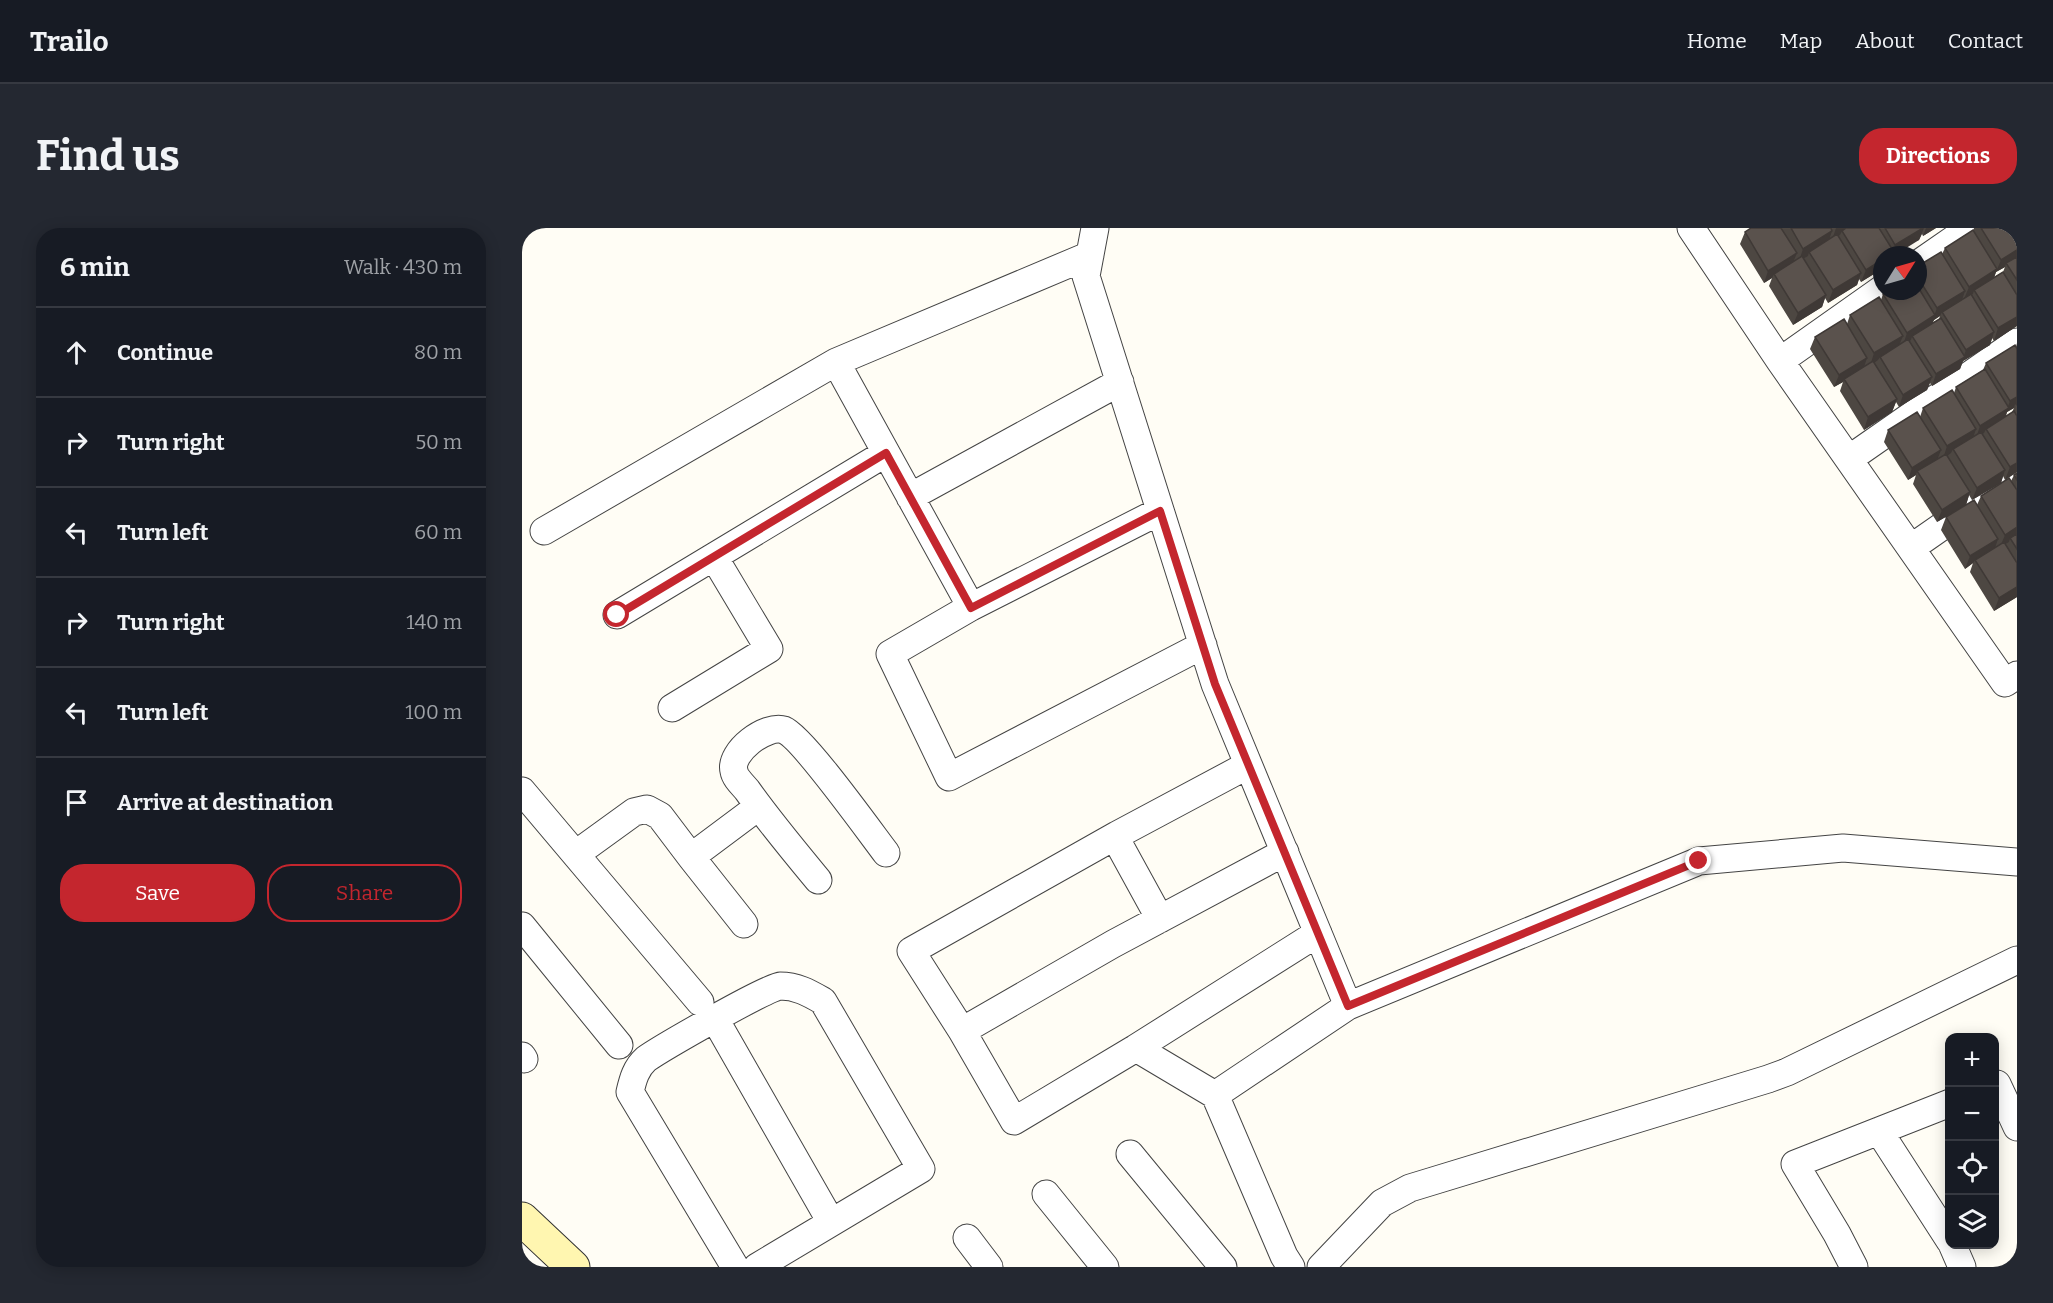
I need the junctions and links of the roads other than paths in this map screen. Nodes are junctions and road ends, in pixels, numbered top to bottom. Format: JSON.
{"nodes":[{"id":1,"x":1095,"y":228,"type":"edge"},
{"id":2,"x":1970,"y":228,"type":"edge"},
{"id":3,"x":1702,"y":232,"type":"edge"},
{"id":4,"x":1090,"y":255,"type":"junction"},
{"id":5,"x":1927,"y":258,"type":"edge"},
{"id":6,"x":1873,"y":295,"type":"edge"},
{"id":7,"x":2017,"y":342,"type":"edge"},
{"id":8,"x":1780,"y":361,"type":"junction"},
{"id":9,"x":836,"y":362,"type":"junction"},
{"id":10,"x":1120,"y":382,"type":"junction"},
{"id":11,"x":886,"y":453,"type":"junction"},
{"id":12,"x":1849,"y":459,"type":"junction"},
{"id":13,"x":2017,"y":474,"type":"edge"},
{"id":14,"x":910,"y":497,"type":"junction"},
{"id":15,"x":1160,"y":511,"type":"junction"},
{"id":16,"x":544,"y":531,"type":"dead end"},
{"id":17,"x":1911,"y":548,"type":"junction"},
{"id":18,"x":714,"y":557,"type":"junction"},
{"id":19,"x":971,"y":608,"type":"junction"},
{"id":20,"x":617,"y":615,"type":"dead end"},
{"id":21,"x":1203,"y":645,"type":"junction"},
{"id":22,"x":2013,"y":685,"type":"edge"},
{"id":23,"x":672,"y":708,"type":"dead end"},
{"id":24,"x":1248,"y":765,"type":"junction"},
{"id":25,"x":522,"y":791,"type":"edge"},
{"id":26,"x":758,"y":807,"type":"junction"},
{"id":27,"x":1115,"y":837,"type":"junction"},
{"id":28,"x":1285,"y":852,"type":"junction"},
{"id":29,"x":576,"y":854,"type":"junction"},
{"id":30,"x":886,"y":854,"type":"dead end"},
{"id":31,"x":691,"y":857,"type":"junction"},
{"id":32,"x":2017,"y":862,"type":"edge"},
{"id":33,"x":818,"y":880,"type":"dead end"},
{"id":34,"x":1160,"y":919,"type":"junction"},
{"id":35,"x":744,"y":924,"type":"dead end"},
{"id":36,"x":522,"y":926,"type":"edge"},
{"id":37,"x":1318,"y":933,"type":"junction"},
{"id":38,"x":2017,"y":960,"type":"edge"},
{"id":39,"x":1348,"y":1006,"type":"junction"},
{"id":40,"x":707,"y":1010,"type":"junction"},
{"id":41,"x":962,"y":1031,"type":"junction"},
{"id":42,"x":619,"y":1045,"type":"dead end"},
{"id":43,"x":1136,"y":1048,"type":"junction"},
{"id":44,"x":2003,"y":1082,"type":"edge"},
{"id":45,"x":1215,"y":1095,"type":"junction"},
{"id":46,"x":1945,"y":1105,"type":"edge"},
{"id":47,"x":2017,"y":1127,"type":"edge"},
{"id":48,"x":1879,"y":1131,"type":"junction"},
{"id":49,"x":1131,"y":1154,"type":"dead end"},
{"id":50,"x":1046,"y":1194,"type":"dead end"},
{"id":51,"x":522,"y":1219,"type":"edge"},
{"id":52,"x":831,"y":1222,"type":"junction"},
{"id":53,"x":1945,"y":1234,"type":"edge"},
{"id":54,"x":967,"y":1238,"type":"dead end"},
{"id":55,"x":1954,"y":1249,"type":"edge"},
{"id":56,"x":1281,"y":1263,"type":"edge"},
{"id":57,"x":573,"y":1267,"type":"edge"},
{"id":58,"x":735,"y":1267,"type":"edge"},
{"id":59,"x":757,"y":1267,"type":"edge"},
{"id":60,"x":989,"y":1267,"type":"edge"},
{"id":61,"x":1105,"y":1267,"type":"edge"},
{"id":62,"x":1223,"y":1267,"type":"edge"},
{"id":63,"x":1321,"y":1267,"type":"edge"},
{"id":64,"x":1854,"y":1267,"type":"edge"},
{"id":65,"x":1962,"y":1267,"type":"edge"}],
"edges":[{"from":1,"to":4,"type":"street"},
{"from":2,"to":5,"type":"street"},
{"from":3,"to":8,"type":"street"},
{"from":4,"to":9,"type":"street"},
{"from":4,"to":10,"type":"street"},
{"from":6,"to":8,"type":"street"},
{"from":7,"to":12,"type":"street"},
{"from":8,"to":12,"type":"street"},
{"from":9,"to":11,"type":"street"},
{"from":9,"to":16,"type":"street"},
{"from":10,"to":14,"type":"street"},
{"from":10,"to":15,"type":"street"},
{"from":11,"to":14,"type":"street"},
{"from":11,"to":18,"type":"street"},
{"from":12,"to":17,"type":"street"},
{"from":13,"to":17,"type":"street"},
{"from":14,"to":19,"type":"street"},
{"from":15,"to":19,"type":"street"},
{"from":15,"to":21,"type":"street"},
{"from":17,"to":22,"type":"street"},
{"from":18,"to":20,"type":"street"},
{"from":18,"to":23,"type":"street"},
{"from":19,"to":21,"type":"street"},
{"from":21,"to":24,"type":"street"},
{"from":24,"to":27,"type":"street"},
{"from":24,"to":28,"type":"street"},
{"from":25,"to":29,"type":"street"},
{"from":26,"to":30,"type":"street"},
{"from":26,"to":31,"type":"street"},
{"from":26,"to":33,"type":"street"},
{"from":27,"to":34,"type":"street"},
{"from":27,"to":41,"type":"street"},
{"from":28,"to":34,"type":"street"},
{"from":28,"to":37,"type":"street"},
{"from":29,"to":31,"type":"street"},
{"from":29,"to":40,"type":"street"},
{"from":31,"to":35,"type":"street"},
{"from":32,"to":39,"type":"street"},
{"from":34,"to":41,"type":"street"},
{"from":36,"to":42,"type":"street"},
{"from":37,"to":39,"type":"street"},
{"from":37,"to":43,"type":"street"},
{"from":38,"to":63,"type":"street"},
{"from":39,"to":45,"type":"street"},
{"from":40,"to":52,"type":"street"},
{"from":40,"to":52,"type":"street"},
{"from":40,"to":58,"type":"street"},
{"from":41,"to":43,"type":"street"},
{"from":43,"to":45,"type":"street"},
{"from":44,"to":47,"type":"street"},
{"from":45,"to":56,"type":"street"},
{"from":46,"to":48,"type":"street"},
{"from":48,"to":53,"type":"street"},
{"from":48,"to":64,"type":"street"},
{"from":49,"to":62,"type":"street"},
{"from":50,"to":61,"type":"street"},
{"from":51,"to":57,"type":"street"},
{"from":52,"to":59,"type":"street"},
{"from":54,"to":60,"type":"street"},
{"from":55,"to":65,"type":"street"}]}
